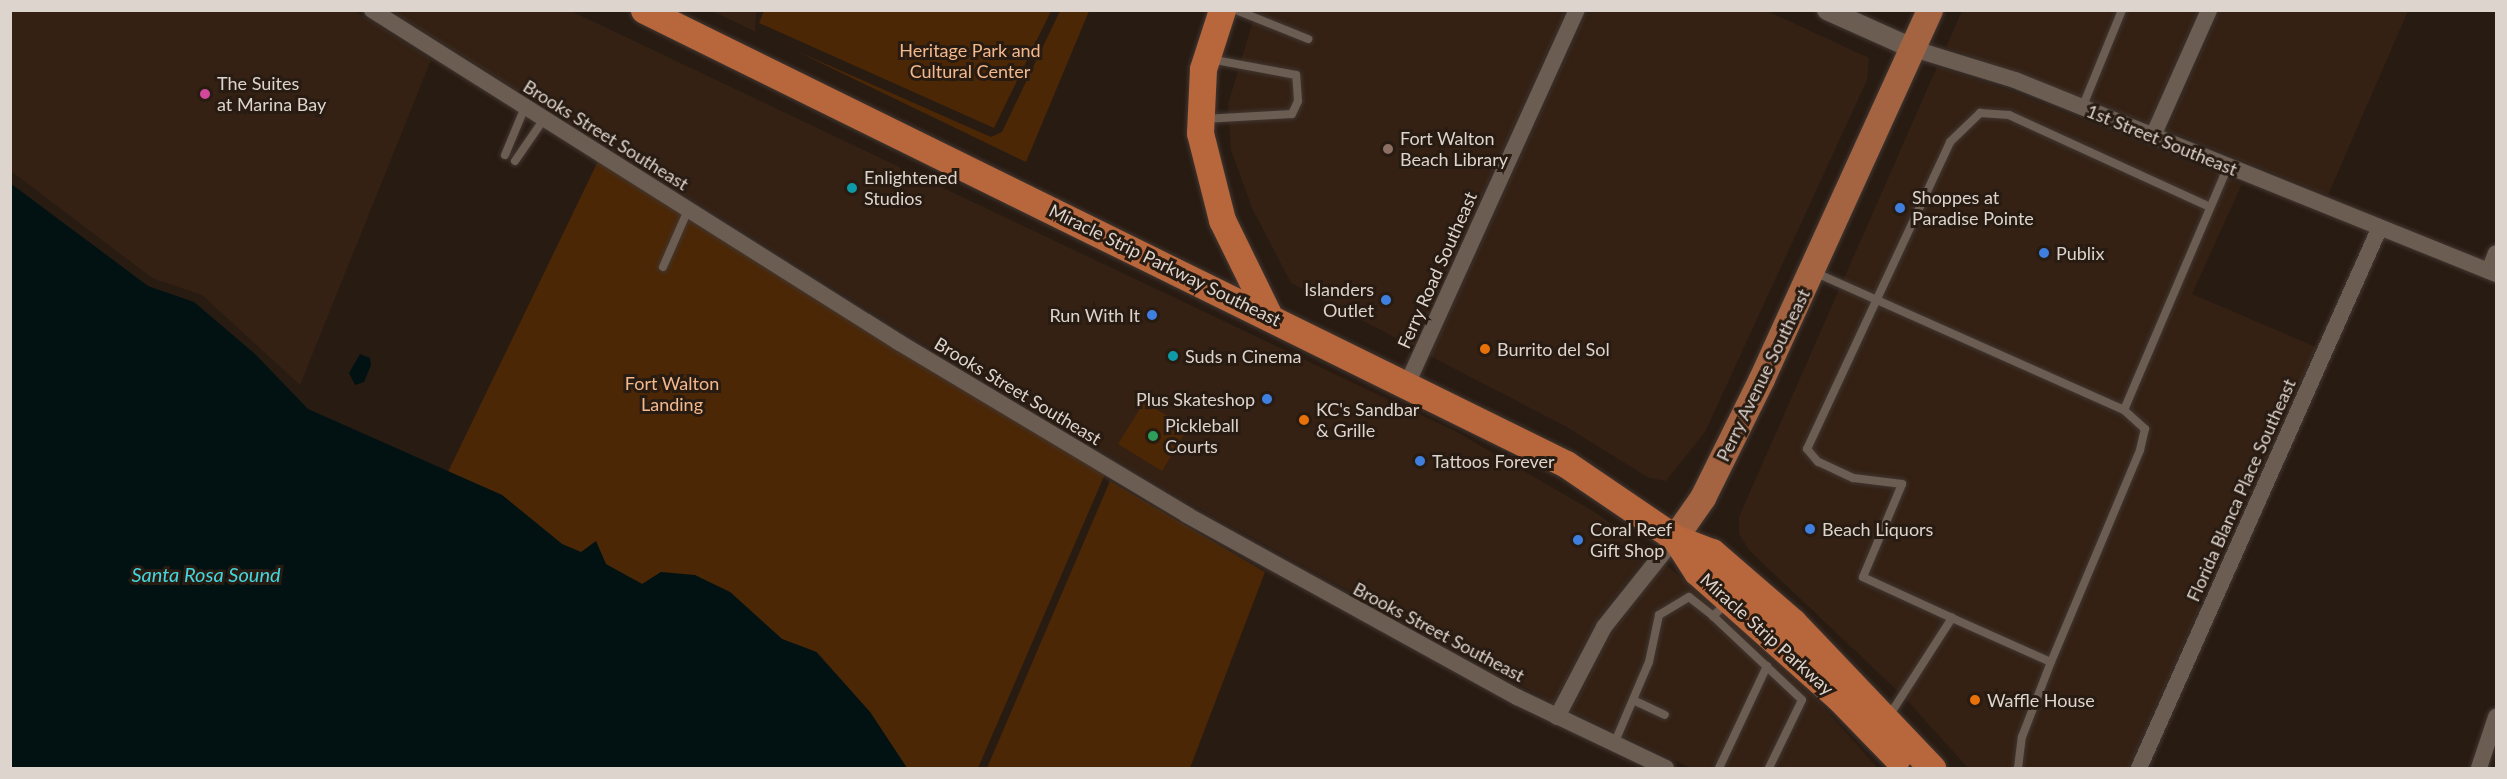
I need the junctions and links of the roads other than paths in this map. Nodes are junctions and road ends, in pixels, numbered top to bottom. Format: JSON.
{"nodes":[{"id":1,"x":372,"y":10,"type":"edge"},
{"id":2,"x":644,"y":10,"type":"edge"},
{"id":3,"x":1222,"y":10,"type":"edge"},
{"id":4,"x":1236,"y":10,"type":"edge"},
{"id":5,"x":1577,"y":10,"type":"edge"},
{"id":6,"x":1827,"y":10,"type":"edge"},
{"id":7,"x":1930,"y":10,"type":"edge"},
{"id":8,"x":2122,"y":10,"type":"edge"},
{"id":9,"x":2209,"y":10,"type":"edge"},
{"id":10,"x":1308,"y":39,"type":"dead end"},
{"id":11,"x":1914,"y":49,"type":"junction"},
{"id":12,"x":1206,"y":58,"type":"junction"},
{"id":13,"x":525,"y":107,"type":"junction"},
{"id":14,"x":2082,"y":108,"type":"junction"},
{"id":15,"x":544,"y":119,"type":"junction"},
{"id":16,"x":1200,"y":119,"type":"junction"},
{"id":17,"x":2153,"y":136,"type":"junction"},
{"id":18,"x":505,"y":154,"type":"dead end"},
{"id":19,"x":515,"y":160,"type":"dead end"},
{"id":20,"x":2228,"y":166,"type":"junction"},
{"id":21,"x":2210,"y":207,"type":"junction"},
{"id":22,"x":688,"y":210,"type":"junction"},
{"id":23,"x":2380,"y":227,"type":"junction"},
{"id":24,"x":2496,"y":254,"type":"edge"},
{"id":25,"x":663,"y":267,"type":"dead end"},
{"id":26,"x":1813,"y":272,"type":"junction"},
{"id":27,"x":2493,"y":273,"type":"edge"},
{"id":28,"x":1879,"y":300,"type":"junction"},
{"id":29,"x":1269,"y":316,"type":"junction"},
{"id":30,"x":1408,"y":382,"type":"junction"},
{"id":31,"x":2124,"y":410,"type":"junction"},
{"id":32,"x":1675,"y":538,"type":"junction"},
{"id":33,"x":1722,"y":608,"type":"junction"},
{"id":34,"x":1952,"y":618,"type":"junction"},
{"id":35,"x":2050,"y":662,"type":"junction"},
{"id":36,"x":1767,"y":666,"type":"junction"},
{"id":37,"x":1633,"y":700,"type":"junction"},
{"id":38,"x":1665,"y":714,"type":"dead end"},
{"id":39,"x":1557,"y":717,"type":"junction"},
{"id":40,"x":2496,"y":717,"type":"edge"},
{"id":41,"x":1887,"y":720,"type":"junction"},
{"id":42,"x":1614,"y":744,"type":"junction"},
{"id":43,"x":1666,"y":768,"type":"edge"},
{"id":44,"x":1719,"y":768,"type":"edge"},
{"id":45,"x":1769,"y":768,"type":"edge"},
{"id":46,"x":1906,"y":768,"type":"edge"},
{"id":47,"x":1932,"y":768,"type":"edge"},
{"id":48,"x":2018,"y":768,"type":"edge"},
{"id":49,"x":2139,"y":768,"type":"edge"},
{"id":50,"x":2479,"y":768,"type":"edge"}],
"edges":[{"from":1,"to":13,"type":"street","name":"Brooks Street Southeast"},
{"from":2,"to":29,"type":"highway","name":"Miracle Strip Parkway Southeast"},
{"from":3,"to":12,"type":"highway"},
{"from":4,"to":10,"type":"lane"},
{"from":5,"to":30,"type":"street","name":"Ferry Road Southeast"},
{"from":6,"to":11,"type":"street","name":"1st Street Southeast"},
{"from":7,"to":11,"type":"main road","name":"Perry Avenue Southeast"},
{"from":8,"to":14,"type":"lane"},
{"from":9,"to":17,"type":"street"},
{"from":11,"to":14,"type":"street","name":"1st Street Southeast"},
{"from":11,"to":26,"type":"main road","name":"Perry Avenue Southeast"},
{"from":12,"to":16,"type":"highway"},
{"from":12,"to":16,"type":"lane"},
{"from":13,"to":15,"type":"street","name":"Brooks Street Southeast"},
{"from":13,"to":18,"type":"lane"},
{"from":14,"to":17,"type":"street","name":"1st Street Southeast"},
{"from":15,"to":19,"type":"lane"},
{"from":15,"to":22,"type":"street","name":"Brooks Street Southeast"},
{"from":16,"to":29,"type":"highway"},
{"from":17,"to":20,"type":"street","name":"1st Street Southeast"},
{"from":20,"to":21,"type":"lane"},
{"from":20,"to":23,"type":"street","name":"1st Street Southeast"},
{"from":21,"to":28,"type":"lane"},
{"from":21,"to":31,"type":"lane"},
{"from":22,"to":25,"type":"lane"},
{"from":22,"to":39,"type":"street","name":"Brooks Street Southeast"},
{"from":23,"to":27,"type":"street","name":"1st Street Southeast"},
{"from":23,"to":49,"type":"street","name":"Florida Blanca Place Southeast"},
{"from":24,"to":27,"type":"street"},
{"from":26,"to":28,"type":"lane"},
{"from":26,"to":32,"type":"main road","name":"Perry Avenue Southeast"},
{"from":28,"to":31,"type":"lane"},
{"from":28,"to":34,"type":"lane"},
{"from":29,"to":30,"type":"highway","name":"Miracle Strip Parkway Southeast"},
{"from":30,"to":32,"type":"highway","name":"Miracle Strip Parkway Southeast"},
{"from":31,"to":35,"type":"lane"},
{"from":32,"to":33,"type":"highway","name":"Miracle Strip Parkway"},
{"from":32,"to":39,"type":"street","name":"Perry Avenue Southeast"},
{"from":32,"to":41,"type":"highway","name":"Miracle Strip Parkway"},
{"from":33,"to":36,"type":"lane"},
{"from":33,"to":37,"type":"lane"},
{"from":33,"to":46,"type":"highway","name":"Miracle Strip Parkway"},
{"from":34,"to":35,"type":"lane"},
{"from":34,"to":41,"type":"lane"},
{"from":35,"to":48,"type":"lane"},
{"from":36,"to":44,"type":"lane"},
{"from":36,"to":45,"type":"lane"},
{"from":37,"to":38,"type":"lane"},
{"from":37,"to":42,"type":"lane"},
{"from":39,"to":42,"type":"street","name":"Brooks Street Southeast"},
{"from":40,"to":50,"type":"street"},
{"from":41,"to":47,"type":"highway","name":"Miracle Strip Parkway"},
{"from":42,"to":43,"type":"street","name":"Brooks Street Southeast"}]}
